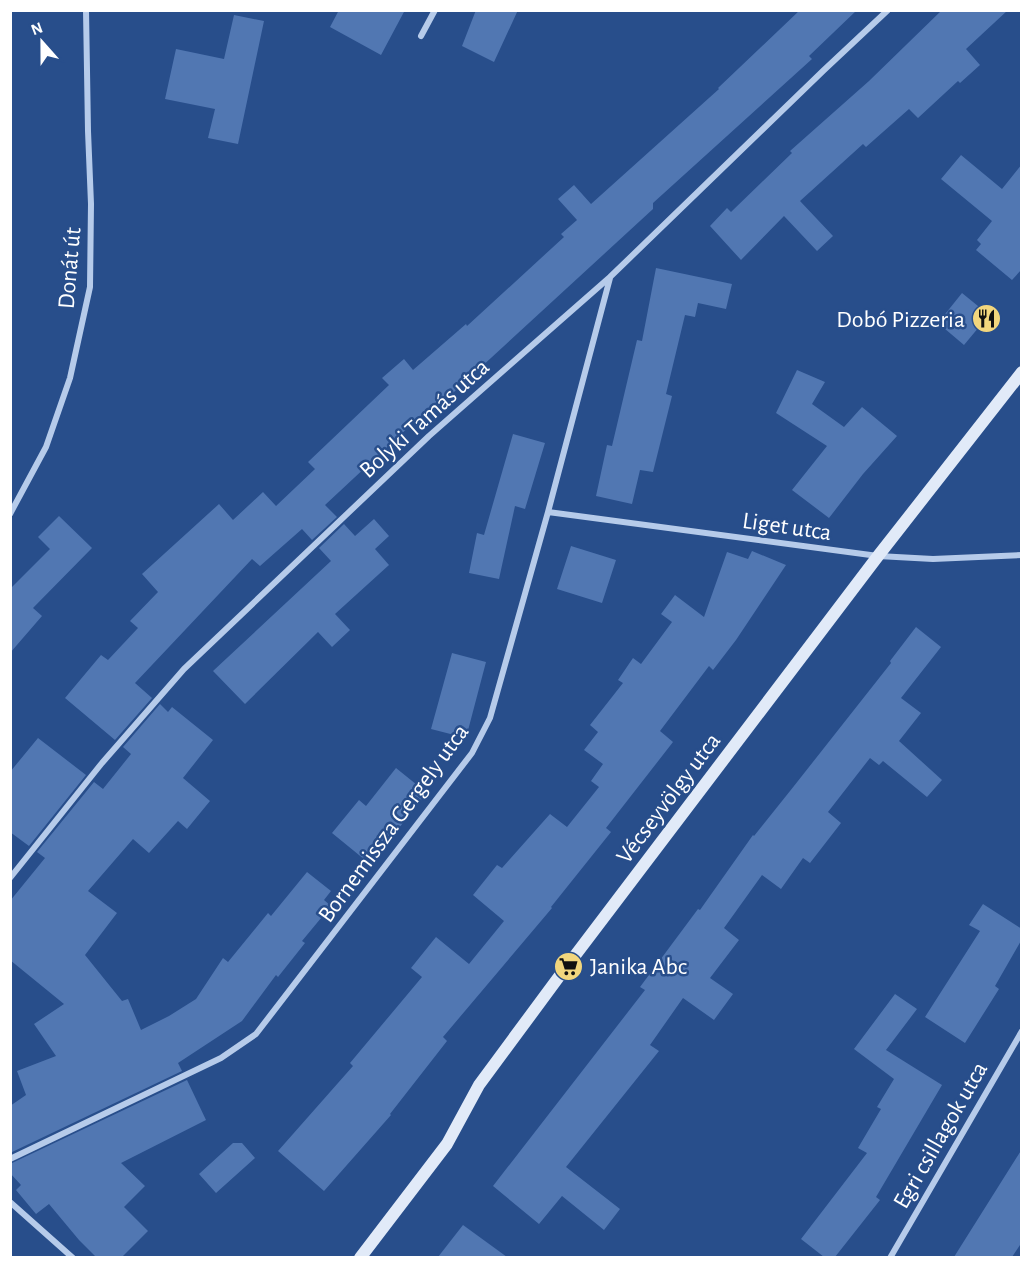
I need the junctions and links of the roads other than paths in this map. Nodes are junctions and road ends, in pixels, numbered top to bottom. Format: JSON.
{"nodes":[{"id":1,"x":86,"y":10,"type":"edge"},
{"id":2,"x":435,"y":10,"type":"edge"},
{"id":3,"x":888,"y":10,"type":"edge"},
{"id":4,"x":421,"y":36,"type":"dead end"},
{"id":5,"x":610,"y":277,"type":"junction"},
{"id":6,"x":1022,"y":372,"type":"edge"},
{"id":7,"x":549,"y":512,"type":"junction"},
{"id":8,"x":10,"y":514,"type":"edge"},
{"id":9,"x":1022,"y":555,"type":"edge"},
{"id":10,"x":878,"y":556,"type":"junction"},
{"id":11,"x":10,"y":878,"type":"edge"},
{"id":12,"x":1022,"y":1031,"type":"edge"},
{"id":13,"x":10,"y":1159,"type":"edge"},
{"id":14,"x":10,"y":1202,"type":"edge"},
{"id":15,"x":73,"y":1257,"type":"edge"},
{"id":16,"x":360,"y":1257,"type":"edge"},
{"id":17,"x":890,"y":1257,"type":"edge"}],
"edges":[{"from":1,"to":8,"type":"street","name":"Donát út"},
{"from":2,"to":4,"type":"street"},
{"from":3,"to":5,"type":"street","name":"Bolyki Tamás utca"},
{"from":5,"to":7,"type":"street","name":"Bornemissza Gergely utca"},
{"from":5,"to":11,"type":"street","name":"Bolyki Tamás utca"},
{"from":6,"to":10,"type":"main road","name":"Vécseyvölgy utca"},
{"from":7,"to":10,"type":"street","name":"Liget utca"},
{"from":7,"to":13,"type":"street","name":"Bornemissza Gergely utca"},
{"from":9,"to":10,"type":"street","name":"Liget utca"},
{"from":10,"to":16,"type":"main road","name":"Vécseyvölgy utca"},
{"from":12,"to":17,"type":"street","name":"Egri csillagok utca"},
{"from":14,"to":15,"type":"street"}]}
